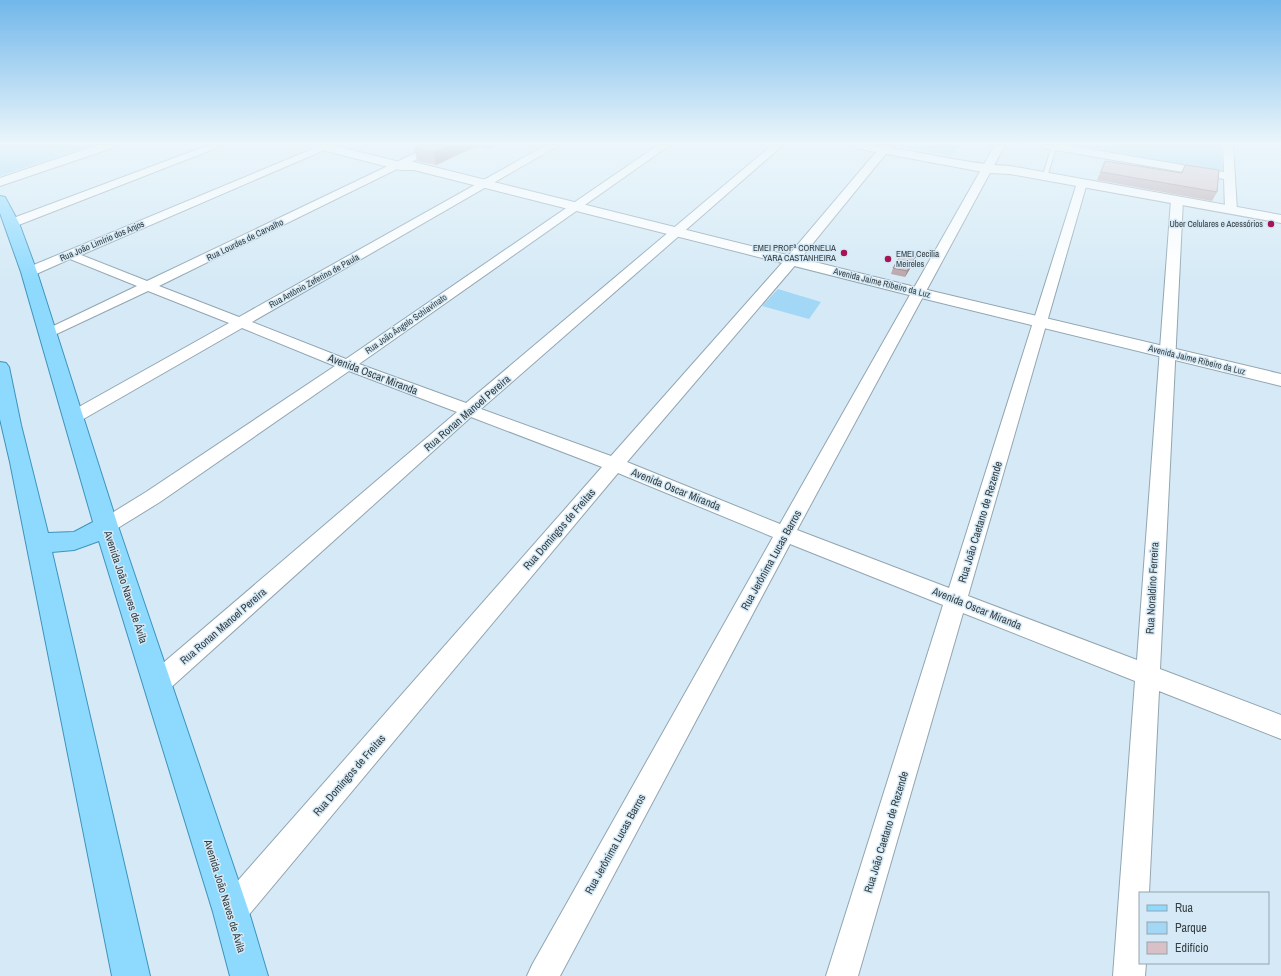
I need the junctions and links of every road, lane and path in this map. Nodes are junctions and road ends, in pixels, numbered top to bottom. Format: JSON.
{"nodes":[{"id":1,"x":98,"y":191,"type":"edge"},
{"id":2,"x":220,"y":191,"type":"edge"},
{"id":3,"x":352,"y":191,"type":"edge"},
{"id":4,"x":473,"y":191,"type":"edge"},
{"id":5,"x":511,"y":191,"type":"edge"},
{"id":6,"x":599,"y":191,"type":"edge"},
{"id":7,"x":725,"y":191,"type":"edge"},
{"id":8,"x":849,"y":191,"type":"edge"},
{"id":9,"x":982,"y":191,"type":"edge"},
{"id":10,"x":1080,"y":191,"type":"edge"},
{"id":11,"x":1121,"y":191,"type":"edge"},
{"id":12,"x":1229,"y":191,"type":"edge"},
{"id":13,"x":0,"y":200,"type":"edge"},
{"id":14,"x":1177,"y":200,"type":"junction"},
{"id":15,"x":575,"y":207,"type":"junction"},
{"id":16,"x":1231,"y":210,"type":"junction"},
{"id":17,"x":1281,"y":219,"type":"edge"},
{"id":18,"x":12,"y":223,"type":"junction"},
{"id":19,"x":676,"y":232,"type":"junction"},
{"id":20,"x":70,"y":255,"type":"junction"},
{"id":21,"x":792,"y":260,"type":"junction"},
{"id":22,"x":29,"y":272,"type":"junction"},
{"id":23,"x":150,"y":286,"type":"junction"},
{"id":24,"x":920,"y":293,"type":"junction"},
{"id":25,"x":1040,"y":322,"type":"junction"},
{"id":26,"x":240,"y":323,"type":"junction"},
{"id":27,"x":48,"y":334,"type":"junction"},
{"id":28,"x":1166,"y":352,"type":"junction"},
{"id":29,"x":347,"y":365,"type":"junction"},
{"id":30,"x":0,"y":367,"type":"edge"},
{"id":31,"x":1281,"y":380,"type":"edge"},
{"id":32,"x":469,"y":410,"type":"junction"},
{"id":33,"x":74,"y":417,"type":"junction"},
{"id":34,"x":5,"y":427,"type":"edge"},
{"id":35,"x":616,"y":465,"type":"junction"},
{"id":36,"x":106,"y":526,"type":"junction"},
{"id":37,"x":785,"y":534,"type":"junction"},
{"id":38,"x":39,"y":541,"type":"junction"},
{"id":39,"x":956,"y":600,"type":"junction"},
{"id":40,"x":1146,"y":675,"type":"junction"},
{"id":41,"x":158,"y":683,"type":"junction"},
{"id":42,"x":1281,"y":727,"type":"edge"},
{"id":43,"x":231,"y":912,"type":"junction"},
{"id":44,"x":130,"y":976,"type":"edge"},
{"id":45,"x":249,"y":976,"type":"edge"},
{"id":46,"x":543,"y":976,"type":"edge"},
{"id":47,"x":842,"y":976,"type":"edge"},
{"id":48,"x":1129,"y":976,"type":"edge"}],
"edges":[{"from":1,"to":18,"type":"street"},
{"from":2,"to":20,"type":"street","name":"Rua João Limírio dos Anjos"},
{"from":3,"to":23,"type":"street","name":"Rua Lourdes de Carvalho"},
{"from":4,"to":26,"type":"street","name":"Rua Antônio Zeferino de Paula"},
{"from":5,"to":15,"type":"street","name":"Avenida Jaime Ribeiro da Luz"},
{"from":6,"to":15,"type":"street","name":"Rua João Ângelo Schiavinato"},
{"from":7,"to":19,"type":"street","name":"Rua Ronan Manoel Pereira"},
{"from":8,"to":21,"type":"street","name":"Rua Domingos de Freitas"},
{"from":9,"to":24,"type":"street","name":"Rua Jerônima Lucas Barros"},
{"from":10,"to":25,"type":"street","name":"Rua João Caetano de Rezende"},
{"from":11,"to":14,"type":"street"},
{"from":12,"to":16,"type":"street"},
{"from":13,"to":18,"type":"main road","name":"Avenida João Naves de Ávila"},
{"from":14,"to":16,"type":"street"},
{"from":14,"to":28,"type":"street","name":"Rua Noraldino Ferreira"},
{"from":15,"to":19,"type":"street","name":"Avenida Jaime Ribeiro da Luz"},
{"from":15,"to":29,"type":"street","name":"Rua João Ângelo Schiavinato"},
{"from":16,"to":17,"type":"street"},
{"from":18,"to":22,"type":"main road","name":"Avenida João Naves de Ávila"},
{"from":19,"to":21,"type":"street","name":"Avenida Jaime Ribeiro da Luz"},
{"from":19,"to":32,"type":"street","name":"Rua Ronan Manoel Pereira"},
{"from":20,"to":22,"type":"street","name":"Rua João Limírio dos Anjos"},
{"from":20,"to":23,"type":"street","name":"Avenida Oscar Miranda"},
{"from":21,"to":24,"type":"street","name":"Avenida Jaime Ribeiro da Luz"},
{"from":21,"to":35,"type":"street","name":"Rua Domingos de Freitas"},
{"from":22,"to":27,"type":"main road","name":"Avenida João Naves de Ávila"},
{"from":23,"to":26,"type":"street","name":"Avenida Oscar Miranda"},
{"from":23,"to":27,"type":"street","name":"Rua Lourdes de Carvalho"},
{"from":24,"to":25,"type":"street","name":"Avenida Jaime Ribeiro da Luz"},
{"from":24,"to":37,"type":"street","name":"Rua Jerônima Lucas Barros"},
{"from":25,"to":28,"type":"street","name":"Avenida Jaime Ribeiro da Luz"},
{"from":25,"to":39,"type":"street","name":"Rua João Caetano de Rezende"},
{"from":26,"to":29,"type":"street","name":"Avenida Oscar Miranda"},
{"from":26,"to":33,"type":"street","name":"Rua Antônio Zeferino de Paula"},
{"from":27,"to":33,"type":"main road","name":"Avenida João Naves de Ávila"},
{"from":28,"to":31,"type":"street","name":"Avenida Jaime Ribeiro da Luz"},
{"from":28,"to":40,"type":"street","name":"Rua Noraldino Ferreira"},
{"from":29,"to":32,"type":"street","name":"Avenida Oscar Miranda"},
{"from":29,"to":36,"type":"street","name":"Rua João Ângelo Schiavinato"},
{"from":30,"to":34,"type":"main road"},
{"from":32,"to":35,"type":"street","name":"Avenida Oscar Miranda"},
{"from":32,"to":41,"type":"street","name":"Rua Ronan Manoel Pereira"},
{"from":33,"to":36,"type":"main road","name":"Avenida João Naves de Ávila"},
{"from":34,"to":38,"type":"main road"},
{"from":35,"to":37,"type":"street","name":"Avenida Oscar Miranda"},
{"from":35,"to":43,"type":"street","name":"Rua Domingos de Freitas"},
{"from":36,"to":38,"type":"main road"},
{"from":36,"to":41,"type":"main road","name":"Avenida João Naves de Ávila"},
{"from":37,"to":39,"type":"street","name":"Avenida Oscar Miranda"},
{"from":37,"to":46,"type":"street","name":"Rua Jerônima Lucas Barros"},
{"from":38,"to":44,"type":"main road"},
{"from":39,"to":40,"type":"street","name":"Avenida Oscar Miranda"},
{"from":39,"to":47,"type":"street","name":"Rua João Caetano de Rezende"},
{"from":40,"to":42,"type":"street","name":"Avenida Oscar Miranda"},
{"from":40,"to":48,"type":"street","name":"Rua Noraldino Ferreira"},
{"from":41,"to":43,"type":"main road","name":"Avenida João Naves de Ávila"},
{"from":43,"to":45,"type":"main road","name":"Avenida João Naves de Ávila"}]}
